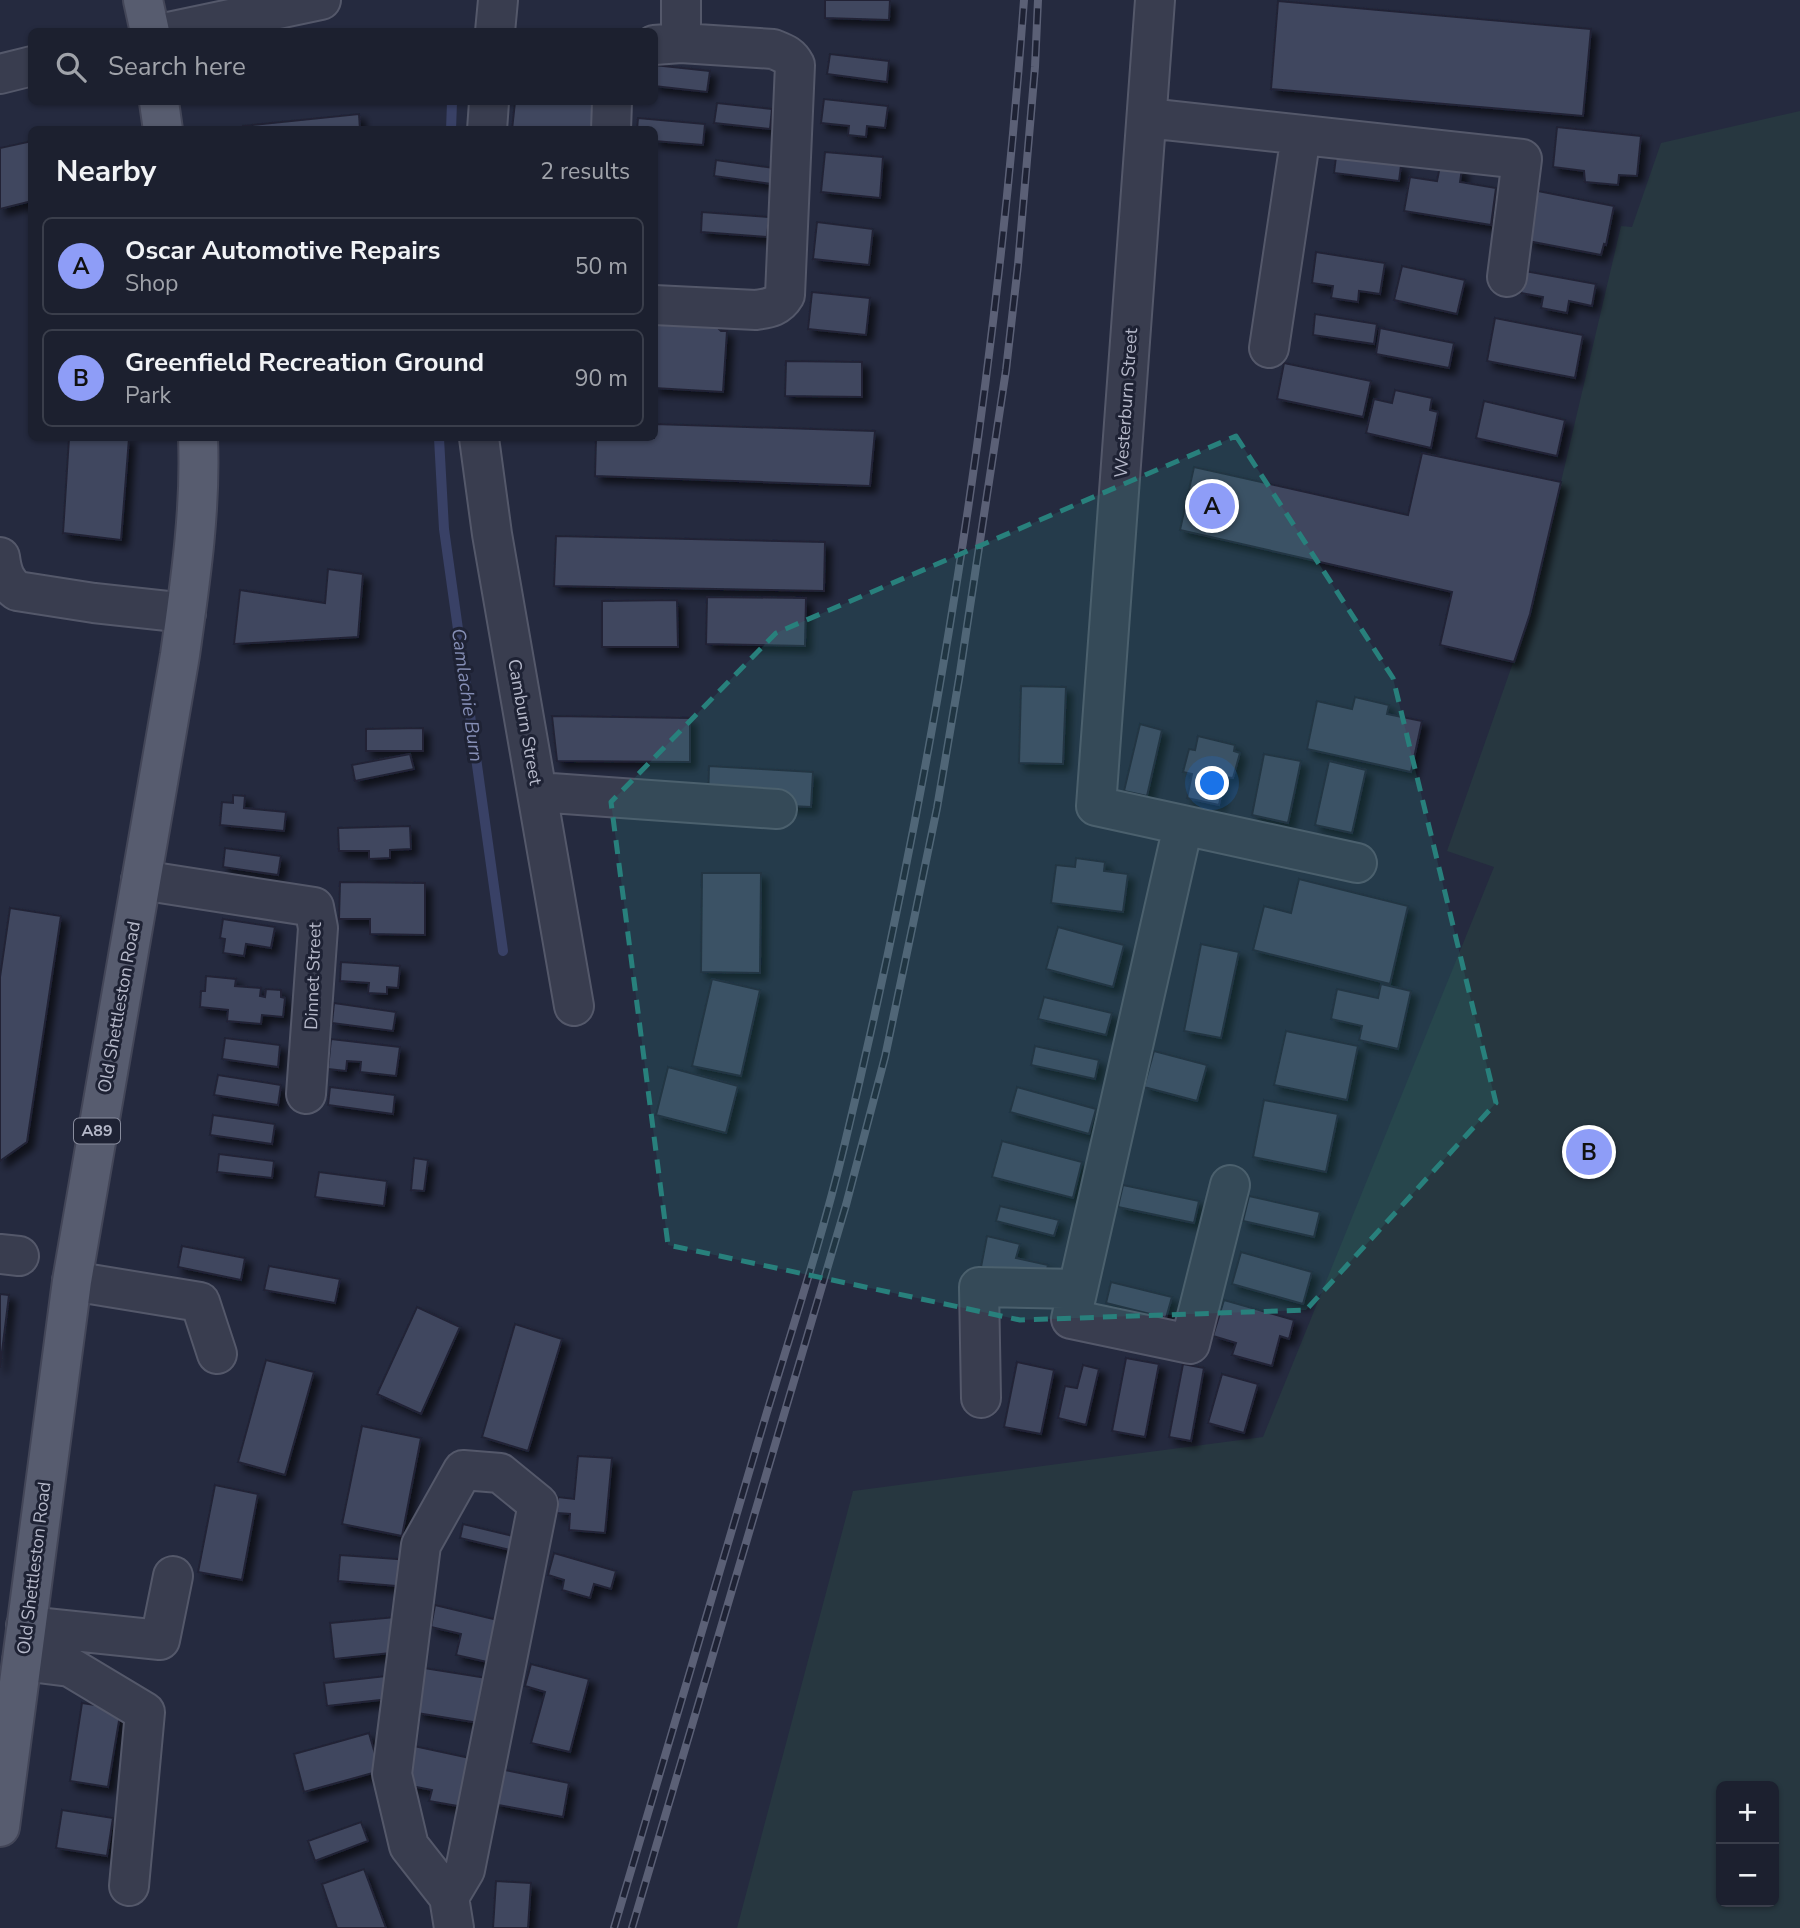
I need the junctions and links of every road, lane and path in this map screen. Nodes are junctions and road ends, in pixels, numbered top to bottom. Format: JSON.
{"nodes":[{"id":1,"x":143,"y":0,"type":"edge"},
{"id":2,"x":321,"y":0,"type":"edge"},
{"id":3,"x":498,"y":0,"type":"edge"},
{"id":4,"x":681,"y":0,"type":"edge"},
{"id":5,"x":1156,"y":0,"type":"edge"},
{"id":6,"x":148,"y":28,"type":"edge"},
{"id":7,"x":187,"y":28,"type":"edge"},
{"id":8,"x":495,"y":28,"type":"edge"},
{"id":9,"x":668,"y":44,"type":"edge"},
{"id":10,"x":28,"y":67,"type":"edge"},
{"id":11,"x":0,"y":74,"type":"edge"},
{"id":12,"x":159,"y":105,"type":"edge"},
{"id":13,"x":489,"y":105,"type":"edge"},
{"id":14,"x":612,"y":105,"type":"edge"},
{"id":15,"x":1147,"y":118,"type":"junction"},
{"id":16,"x":162,"y":126,"type":"edge"},
{"id":17,"x":487,"y":126,"type":"edge"},
{"id":18,"x":611,"y":126,"type":"edge"},
{"id":19,"x":1301,"y":135,"type":"junction"},
{"id":20,"x":1507,"y":277,"type":"dead end"},
{"id":21,"x":658,"y":305,"type":"edge"},
{"id":22,"x":1269,"y":348,"type":"dead end"},
{"id":23,"x":198,"y":441,"type":"edge"},
{"id":24,"x":480,"y":441,"type":"edge"},
{"id":25,"x":0,"y":557,"type":"edge"},
{"id":26,"x":186,"y":613,"type":"junction"},
{"id":27,"x":537,"y":792,"type":"junction"},
{"id":28,"x":777,"y":809,"type":"dead end"},
{"id":29,"x":1183,"y":826,"type":"junction"},
{"id":30,"x":1357,"y":863,"type":"dead end"},
{"id":31,"x":141,"y":880,"type":"junction"},
{"id":32,"x":574,"y":1006,"type":"dead end"},
{"id":33,"x":306,"y":1094,"type":"dead end"},
{"id":34,"x":1230,"y":1185,"type":"dead end"},
{"id":35,"x":72,"y":1281,"type":"junction"},
{"id":36,"x":1077,"y":1289,"type":"junction"},
{"id":37,"x":217,"y":1354,"type":"dead end"},
{"id":38,"x":981,"y":1398,"type":"dead end"},
{"id":39,"x":173,"y":1576,"type":"dead end"},
{"id":40,"x":24,"y":1644,"type":"junction"},
{"id":41,"x":0,"y":1820,"type":"edge"},
{"id":42,"x":129,"y":1886,"type":"dead end"},
{"id":43,"x":452,"y":1912,"type":"edge"}],
"edges":[{"from":1,"to":6,"type":"main road"},
{"from":2,"to":7,"type":"street"},
{"from":3,"to":8,"type":"street"},
{"from":4,"to":9,"type":"street"},
{"from":5,"to":15,"type":"street","name":"Westerburn Street"},
{"from":9,"to":21,"type":"street"},
{"from":10,"to":11,"type":"street"},
{"from":12,"to":16,"type":"main road"},
{"from":13,"to":17,"type":"street"},
{"from":14,"to":18,"type":"street"},
{"from":15,"to":19,"type":"street"},
{"from":15,"to":29,"type":"street","name":"Westerburn Street"},
{"from":19,"to":20,"type":"street"},
{"from":19,"to":22,"type":"street"},
{"from":23,"to":26,"type":"main road","name":"Old Shettleston Road","number":"A89"},
{"from":24,"to":27,"type":"street","name":"Camburn Street"},
{"from":25,"to":26,"type":"street"},
{"from":26,"to":31,"type":"main road","name":"Old Shettleston Road","number":"A89"},
{"from":27,"to":28,"type":"street"},
{"from":27,"to":32,"type":"street","name":"Camburn Street"},
{"from":29,"to":30,"type":"street"},
{"from":29,"to":36,"type":"street"},
{"from":31,"to":33,"type":"street","name":"Dinnet Street"},
{"from":31,"to":35,"type":"main road","name":"Old Shettleston Road","number":"A89"},
{"from":34,"to":36,"type":"street"},
{"from":35,"to":37,"type":"street"},
{"from":35,"to":40,"type":"main road","name":"Old Shettleston Road","number":"A89"},
{"from":36,"to":38,"type":"street"},
{"from":39,"to":40,"type":"street"},
{"from":40,"to":41,"type":"main road","name":"Old Shettleston Road","number":"A89"},
{"from":40,"to":42,"type":"street"},
{"from":43,"to":43,"type":"street"}]}
